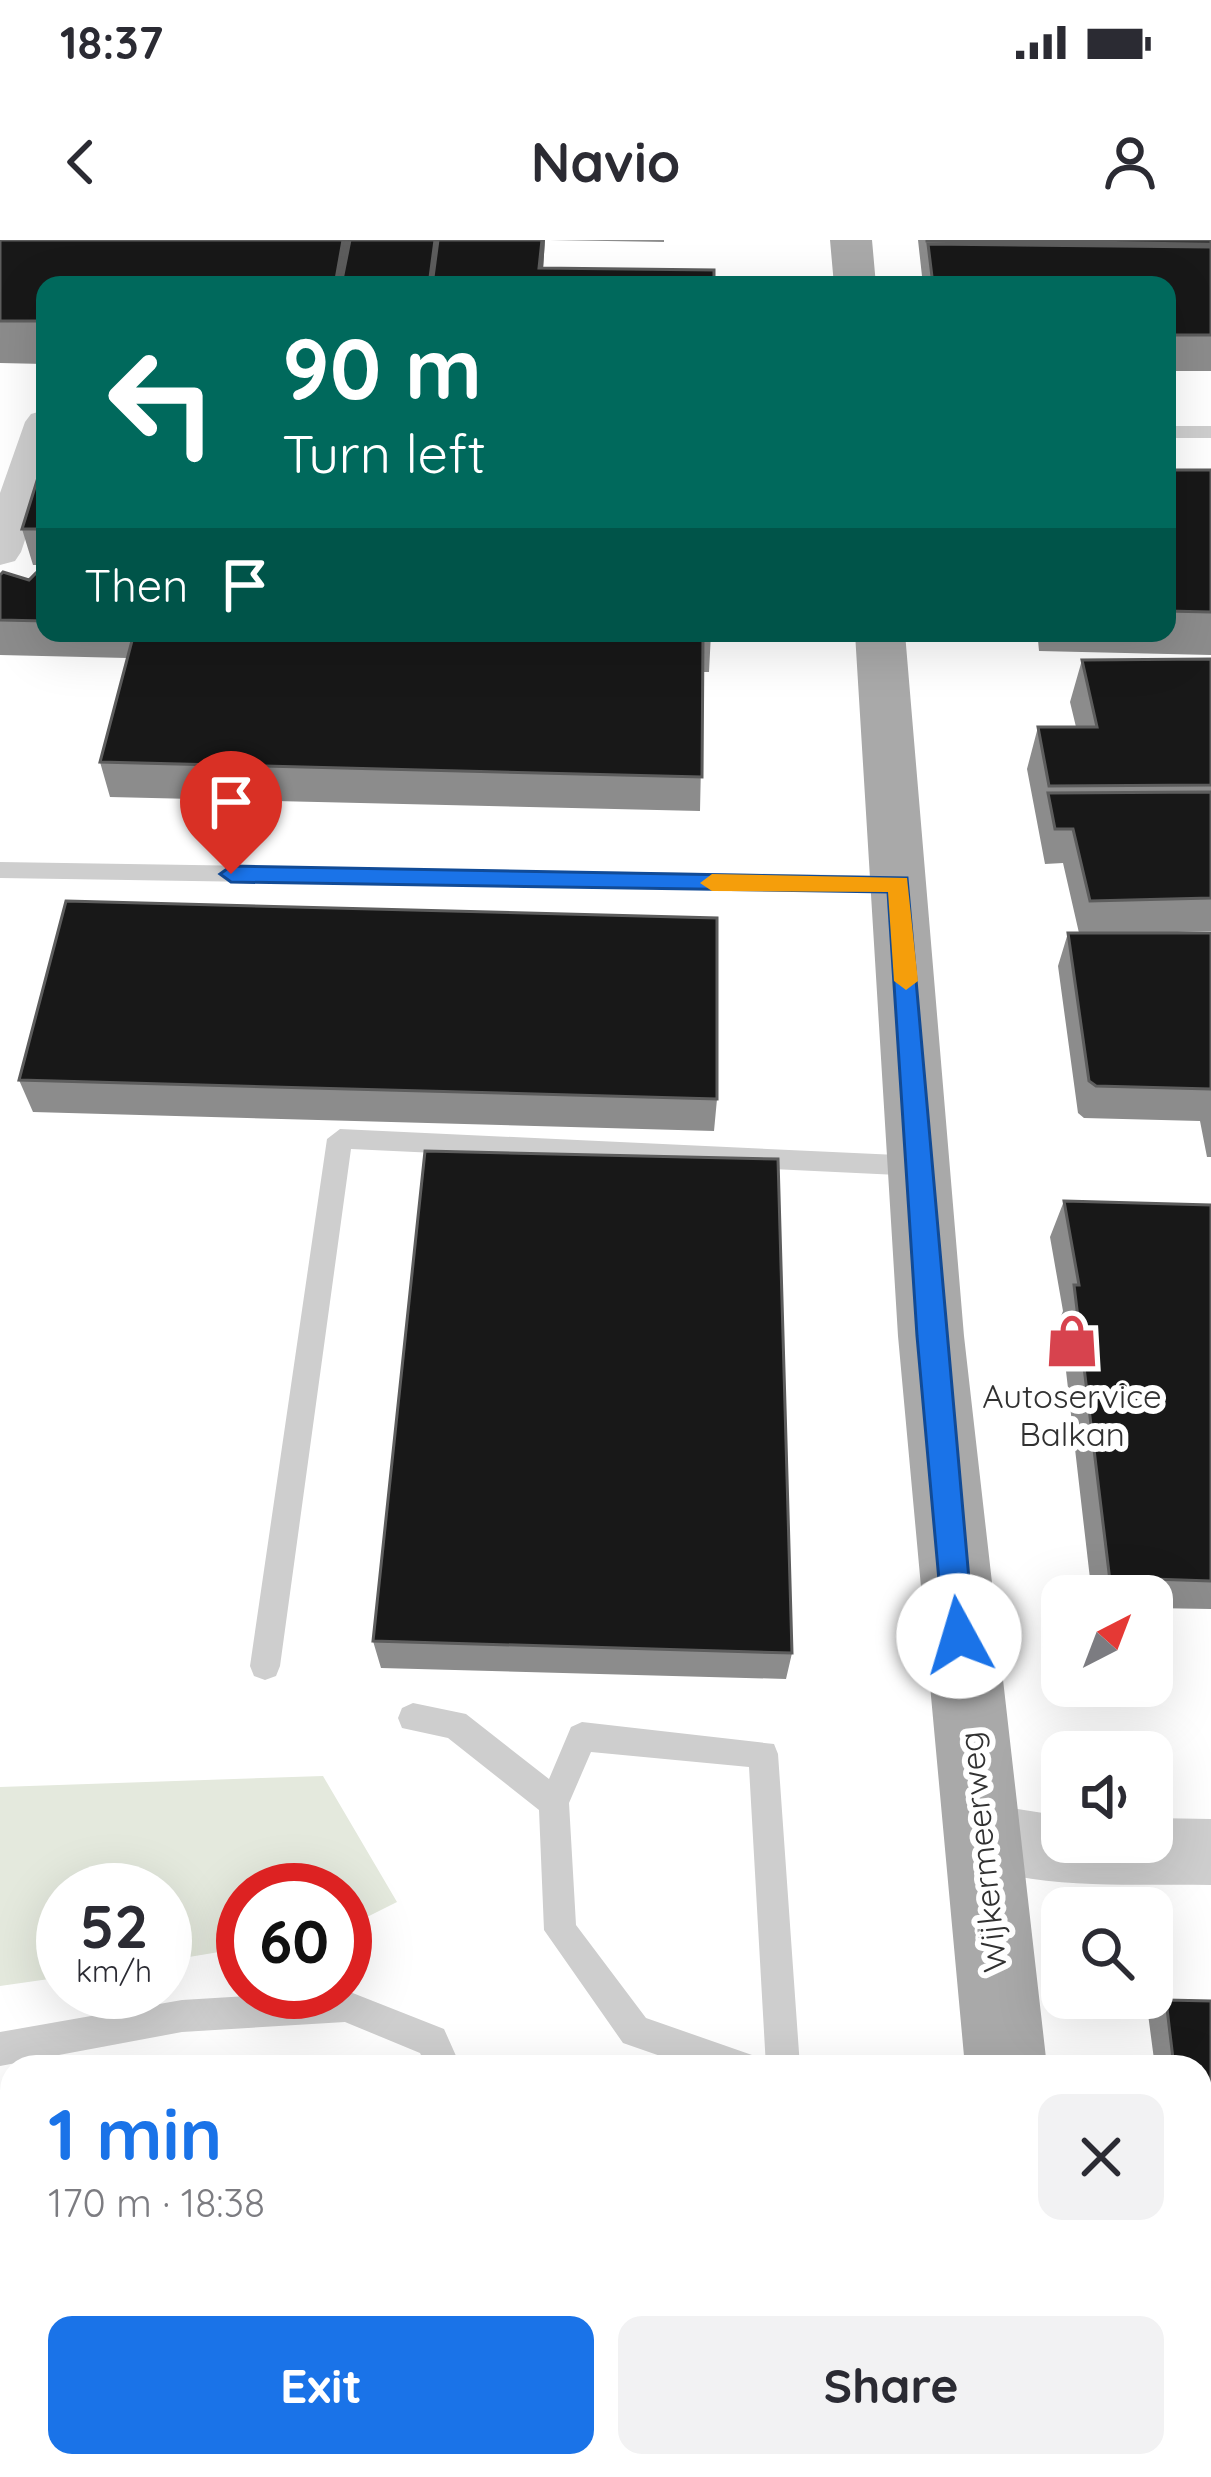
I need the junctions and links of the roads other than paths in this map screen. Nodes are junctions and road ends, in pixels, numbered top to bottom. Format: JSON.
{"nodes":[{"id":1,"x":850,"y":240,"type":"edge"},
{"id":2,"x":854,"y":276,"type":"edge"},
{"id":3,"x":1211,"y":431,"type":"edge"},
{"id":4,"x":1176,"y":432,"type":"edge"},
{"id":5,"x":36,"y":448,"type":"edge"},
{"id":6,"x":0,"y":552,"type":"edge"},
{"id":7,"x":881,"y":642,"type":"edge"},
{"id":8,"x":0,"y":870,"type":"edge"},
{"id":9,"x":899,"y":884,"type":"junction"},
{"id":10,"x":919,"y":1166,"type":"junction"},
{"id":11,"x":265,"y":1666,"type":"dead end"},
{"id":12,"x":413,"y":1718,"type":"dead end"},
{"id":13,"x":554,"y":1803,"type":"junction"},
{"id":14,"x":980,"y":1836,"type":"junction"},
{"id":15,"x":1211,"y":1852,"type":"edge"},
{"id":16,"x":0,"y":2049,"type":"edge"},
{"id":17,"x":438,"y":2055,"type":"edge"},
{"id":18,"x":705,"y":2055,"type":"edge"},
{"id":19,"x":782,"y":2055,"type":"edge"},
{"id":20,"x":1005,"y":2055,"type":"edge"}],
"edges":[{"from":1,"to":2,"type":"main road"},
{"from":3,"to":4,"type":"lane"},
{"from":5,"to":6,"type":"street"},
{"from":7,"to":9,"type":"main road","name":"Wijkermeerweg"},
{"from":8,"to":9,"type":"lane"},
{"from":9,"to":10,"type":"main road","name":"Wijkermeerweg"},
{"from":10,"to":11,"type":"lane"},
{"from":10,"to":14,"type":"main road","name":"Wijkermeerweg"},
{"from":12,"to":13,"type":"lane"},
{"from":13,"to":18,"type":"lane"},
{"from":13,"to":19,"type":"lane"},
{"from":14,"to":15,"type":"street"},
{"from":14,"to":20,"type":"main road","name":"Wijkermeerweg"},
{"from":16,"to":17,"type":"lane"}]}
